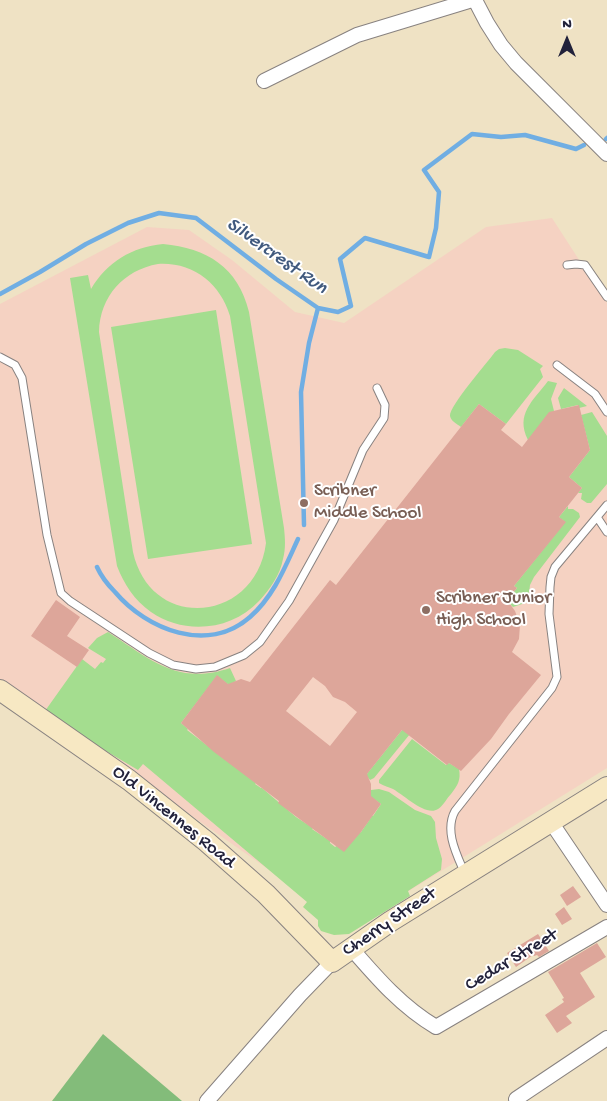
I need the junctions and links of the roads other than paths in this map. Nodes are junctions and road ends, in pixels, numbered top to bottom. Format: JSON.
{"nodes":[{"id":1,"x":474,"y":0,"type":"edge"},
{"id":2,"x":264,"y":81,"type":"dead end"},
{"id":3,"x":607,"y":154,"type":"edge"},
{"id":4,"x":567,"y":265,"type":"dead end"},
{"id":5,"x":607,"y":297,"type":"edge"},
{"id":6,"x":0,"y":356,"type":"edge"},
{"id":7,"x":557,"y":366,"type":"dead end"},
{"id":8,"x":377,"y":388,"type":"dead end"},
{"id":9,"x":607,"y":412,"type":"edge"},
{"id":10,"x":607,"y":505,"type":"edge"},
{"id":11,"x":597,"y":518,"type":"junction"},
{"id":12,"x":607,"y":532,"type":"edge"},
{"id":13,"x":0,"y":690,"type":"edge"},
{"id":14,"x":607,"y":787,"type":"edge"},
{"id":15,"x":551,"y":822,"type":"junction"},
{"id":16,"x":465,"y":875,"type":"junction"},
{"id":17,"x":607,"y":905,"type":"edge"},
{"id":18,"x":607,"y":927,"type":"edge"},
{"id":19,"x":351,"y":948,"type":"junction"},
{"id":20,"x":332,"y":962,"type":"junction"},
{"id":21,"x":607,"y":1038,"type":"edge"},
{"id":22,"x":516,"y":1099,"type":"dead end"},
{"id":23,"x":207,"y":1101,"type":"edge"}],
"edges":[{"from":1,"to":2,"type":"street"},
{"from":1,"to":3,"type":"street"},
{"from":4,"to":5,"type":"lane"},
{"from":6,"to":8,"type":"lane"},
{"from":7,"to":9,"type":"lane"},
{"from":10,"to":11,"type":"lane"},
{"from":11,"to":12,"type":"lane"},
{"from":11,"to":16,"type":"lane"},
{"from":13,"to":20,"type":"street","name":"Old Vincennes Road"},
{"from":14,"to":15,"type":"street","name":"Cherry Street"},
{"from":15,"to":16,"type":"street","name":"Cherry Street"},
{"from":15,"to":17,"type":"street"},
{"from":16,"to":19,"type":"street","name":"Cherry Street"},
{"from":18,"to":19,"type":"street","name":"Cedar Street"},
{"from":19,"to":20,"type":"street","name":"Cherry Street"},
{"from":20,"to":23,"type":"street","name":"Cherry Street"},
{"from":21,"to":22,"type":"street"}]}
